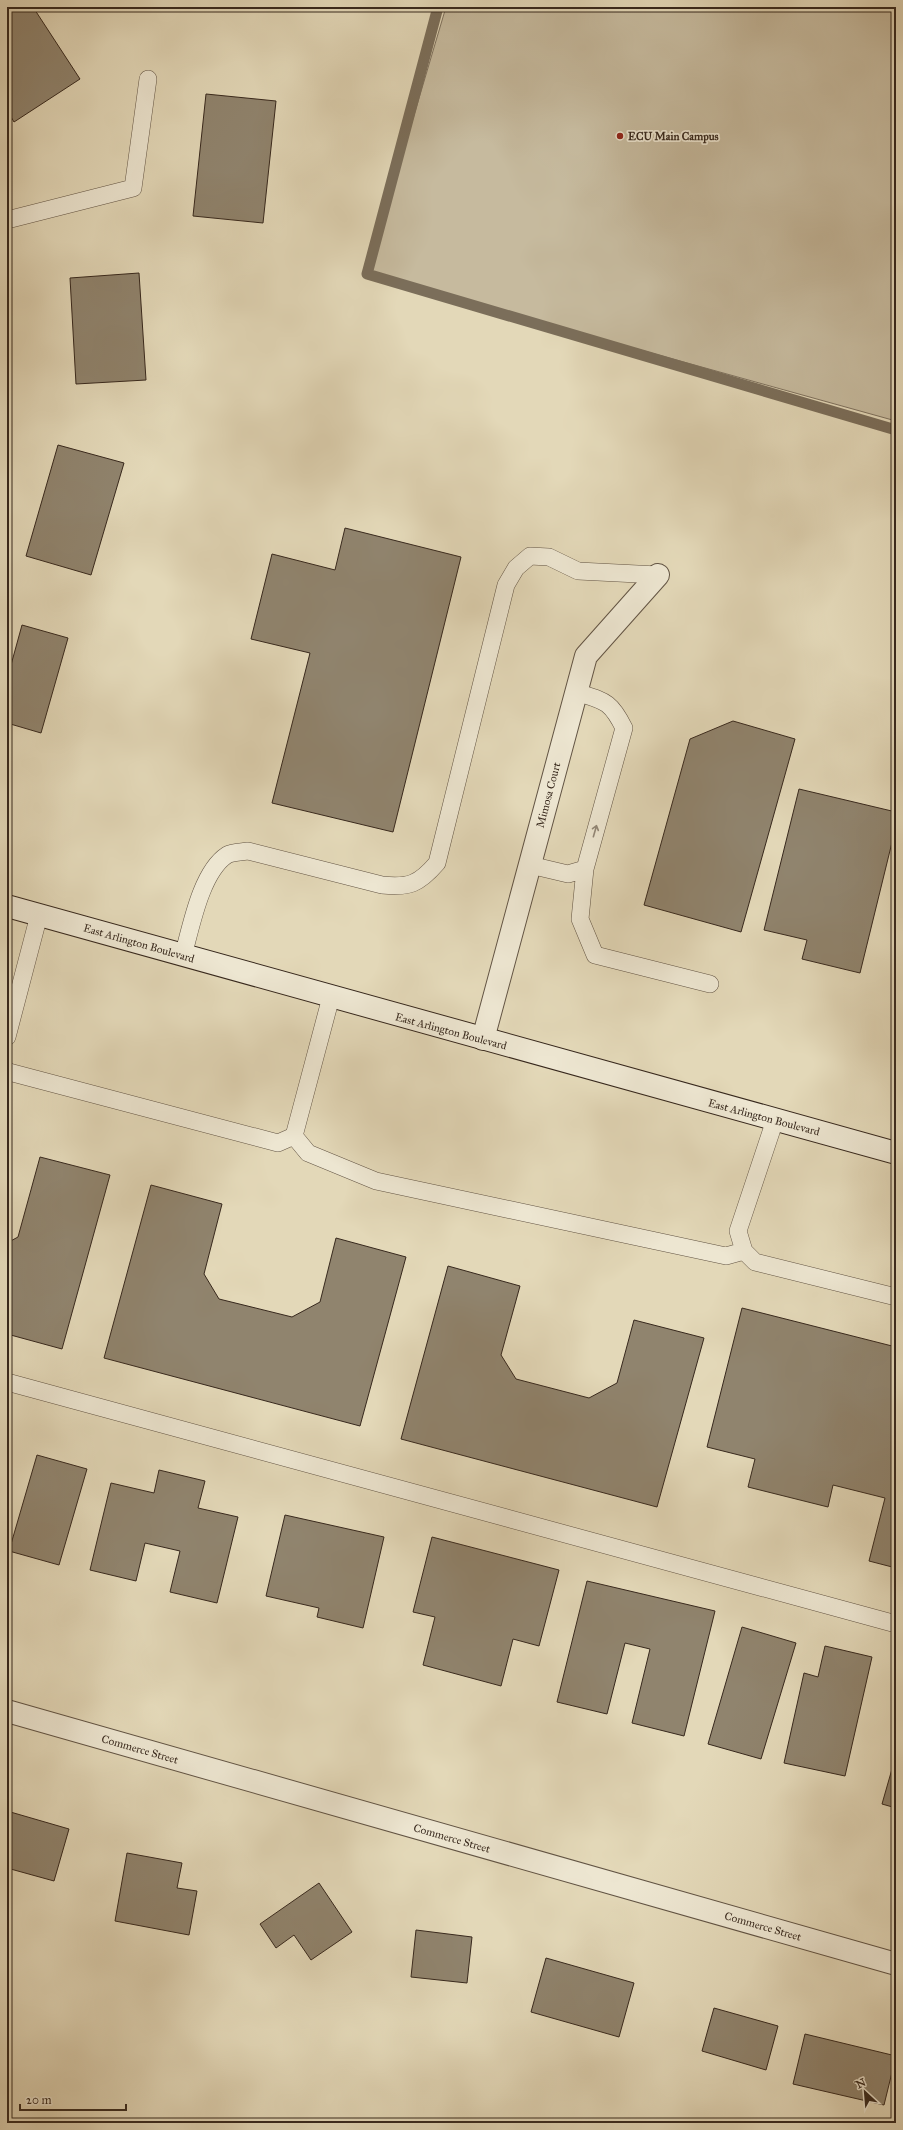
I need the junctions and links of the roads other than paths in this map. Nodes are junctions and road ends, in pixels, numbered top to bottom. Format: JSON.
{"nodes":[{"id":1,"x":148,"y":79,"type":"dead end"},
{"id":2,"x":10,"y":214,"type":"edge"},
{"id":3,"x":658,"y":575,"type":"joint"},
{"id":4,"x":576,"y":692,"type":"junction"},
{"id":5,"x":530,"y":864,"type":"junction"},
{"id":6,"x":584,"y":868,"type":"junction"},
{"id":7,"x":7,"y":906,"type":"edge"},
{"id":8,"x":39,"y":915,"type":"junction"},
{"id":9,"x":183,"y":956,"type":"junction"},
{"id":10,"x":710,"y":984,"type":"dead end"},
{"id":11,"x":331,"y":997,"type":"junction"},
{"id":12,"x":7,"y":1037,"type":"edge"},
{"id":13,"x":483,"y":1039,"type":"junction"},
{"id":14,"x":7,"y":1070,"type":"edge"},
{"id":15,"x":775,"y":1120,"type":"junction"},
{"id":16,"x":294,"y":1136,"type":"junction"},
{"id":17,"x":896,"y":1153,"type":"edge"},
{"id":18,"x":744,"y":1251,"type":"junction"},
{"id":19,"x":896,"y":1297,"type":"edge"},
{"id":20,"x":7,"y":1382,"type":"edge"},
{"id":21,"x":896,"y":1624,"type":"edge"},
{"id":22,"x":7,"y":1711,"type":"edge"},
{"id":23,"x":896,"y":1964,"type":"edge"}],
"edges":[{"from":1,"to":2,"type":"lane"},
{"from":3,"to":4,"type":"street","name":"Mimosa Court"},
{"from":3,"to":9,"type":"lane"},
{"from":4,"to":5,"type":"street","name":"Mimosa Court"},
{"from":6,"to":4,"type":"lane","one_way":true},
{"from":5,"to":6,"type":"lane"},
{"from":5,"to":13,"type":"street","name":"Mimosa Court"},
{"from":6,"to":10,"type":"lane"},
{"from":7,"to":8,"type":"street","name":"East Arlington Boulevard"},
{"from":8,"to":9,"type":"street","name":"East Arlington Boulevard"},
{"from":8,"to":12,"type":"lane"},
{"from":9,"to":11,"type":"street","name":"East Arlington Boulevard"},
{"from":11,"to":13,"type":"street","name":"East Arlington Boulevard"},
{"from":11,"to":16,"type":"lane"},
{"from":13,"to":15,"type":"street","name":"East Arlington Boulevard"},
{"from":14,"to":16,"type":"lane"},
{"from":15,"to":17,"type":"street","name":"East Arlington Boulevard"},
{"from":15,"to":18,"type":"lane"},
{"from":16,"to":18,"type":"lane"},
{"from":18,"to":19,"type":"lane"},
{"from":20,"to":21,"type":"lane"},
{"from":22,"to":23,"type":"street","name":"Commerce Street"}]}
